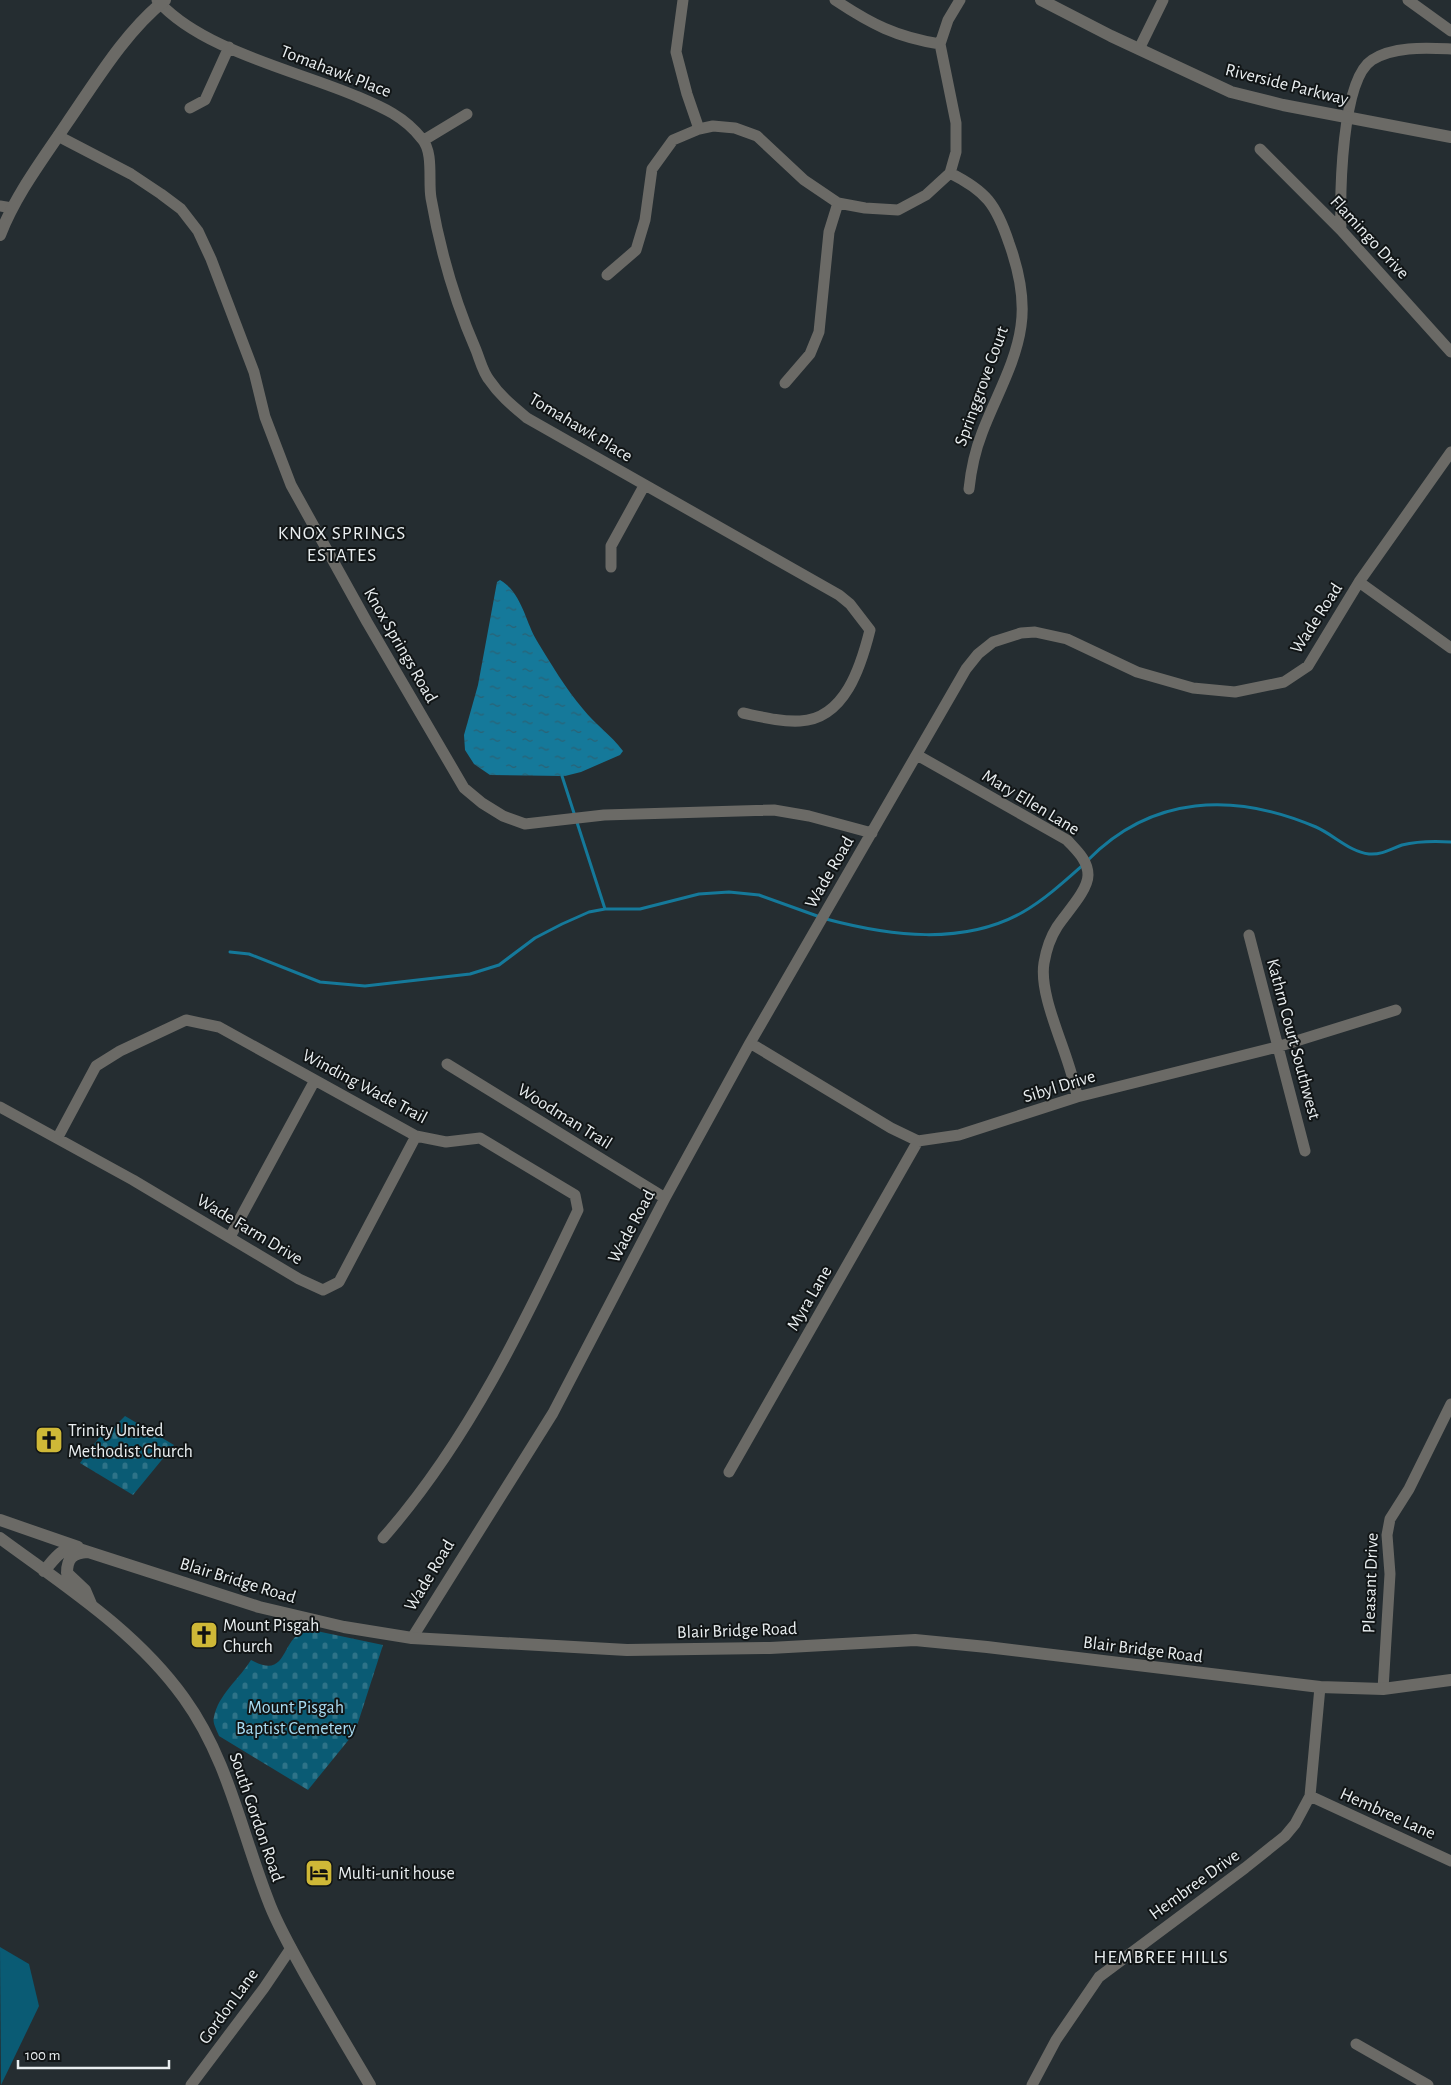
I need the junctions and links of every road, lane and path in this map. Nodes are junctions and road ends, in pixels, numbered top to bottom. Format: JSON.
{"nodes":[{"id":1,"x":683,"y":0,"type":"edge"},
{"id":2,"x":835,"y":0,"type":"edge"},
{"id":3,"x":960,"y":0,"type":"edge"},
{"id":4,"x":1041,"y":0,"type":"edge"},
{"id":5,"x":1163,"y":0,"type":"edge"},
{"id":6,"x":1408,"y":0,"type":"edge"},
{"id":7,"x":161,"y":1,"type":"edge"},
{"id":8,"x":1451,"y":31,"type":"edge"},
{"id":9,"x":940,"y":44,"type":"junction"},
{"id":10,"x":229,"y":47,"type":"junction"},
{"id":11,"x":1139,"y":49,"type":"junction"},
{"id":12,"x":1451,"y":49,"type":"edge"},
{"id":13,"x":190,"y":108,"type":"dead end"},
{"id":14,"x":466,"y":114,"type":"dead end"},
{"id":15,"x":1347,"y":117,"type":"junction"},
{"id":16,"x":699,"y":128,"type":"junction"},
{"id":17,"x":58,"y":136,"type":"junction"},
{"id":18,"x":1451,"y":137,"type":"edge"},
{"id":19,"x":424,"y":140,"type":"junction"},
{"id":20,"x":1260,"y":149,"type":"dead end"},
{"id":21,"x":950,"y":173,"type":"junction"},
{"id":22,"x":838,"y":203,"type":"junction"},
{"id":23,"x":6,"y":207,"type":"edge"},
{"id":24,"x":1341,"y":230,"type":"junction"},
{"id":25,"x":0,"y":235,"type":"edge"},
{"id":26,"x":607,"y":275,"type":"dead end"},
{"id":27,"x":1451,"y":352,"type":"edge"},
{"id":28,"x":785,"y":383,"type":"dead end"},
{"id":29,"x":1451,"y":452,"type":"edge"},
{"id":30,"x":644,"y":486,"type":"junction"},
{"id":31,"x":969,"y":489,"type":"dead end"},
{"id":32,"x":611,"y":567,"type":"dead end"},
{"id":33,"x":1359,"y":582,"type":"junction"},
{"id":34,"x":1451,"y":648,"type":"edge"},
{"id":35,"x":744,"y":713,"type":"dead end"},
{"id":36,"x":917,"y":755,"type":"junction"},
{"id":37,"x":872,"y":833,"type":"junction"},
{"id":38,"x":1249,"y":935,"type":"dead end"},
{"id":39,"x":1396,"y":1010,"type":"dead end"},
{"id":40,"x":750,"y":1043,"type":"junction"},
{"id":41,"x":1277,"y":1047,"type":"junction"},
{"id":42,"x":447,"y":1064,"type":"dead end"},
{"id":43,"x":315,"y":1080,"type":"junction"},
{"id":44,"x":1077,"y":1097,"type":"junction"},
{"id":45,"x":0,"y":1107,"type":"edge"},
{"id":46,"x":416,"y":1136,"type":"junction"},
{"id":47,"x":58,"y":1137,"type":"junction"},
{"id":48,"x":918,"y":1141,"type":"junction"},
{"id":49,"x":1305,"y":1151,"type":"dead end"},
{"id":50,"x":665,"y":1198,"type":"junction"},
{"id":51,"x":230,"y":1238,"type":"junction"},
{"id":52,"x":1451,"y":1404,"type":"edge"},
{"id":53,"x":730,"y":1472,"type":"dead end"},
{"id":54,"x":0,"y":1520,"type":"edge"},
{"id":55,"x":0,"y":1538,"type":"edge"},
{"id":56,"x":383,"y":1538,"type":"dead end"},
{"id":57,"x":90,"y":1552,"type":"junction"},
{"id":58,"x":44,"y":1571,"type":"junction"},
{"id":59,"x":92,"y":1606,"type":"junction"},
{"id":60,"x":412,"y":1638,"type":"junction"},
{"id":61,"x":1451,"y":1680,"type":"edge"},
{"id":62,"x":1320,"y":1687,"type":"junction"},
{"id":63,"x":1383,"y":1689,"type":"junction"},
{"id":64,"x":1310,"y":1796,"type":"junction"},
{"id":65,"x":1451,"y":1861,"type":"edge"},
{"id":66,"x":291,"y":1948,"type":"junction"},
{"id":67,"x":1356,"y":2044,"type":"dead end"},
{"id":68,"x":191,"y":2085,"type":"edge"},
{"id":69,"x":370,"y":2085,"type":"edge"},
{"id":70,"x":1032,"y":2085,"type":"edge"},
{"id":71,"x":1428,"y":2085,"type":"edge"}],
"edges":[{"from":1,"to":16,"type":"street"},
{"from":2,"to":9,"type":"street"},
{"from":3,"to":9,"type":"street"},
{"from":4,"to":11,"type":"street","name":"Riverside Parkway"},
{"from":5,"to":11,"type":"street"},
{"from":6,"to":8,"type":"street"},
{"from":7,"to":10,"type":"street","name":"Tomahawk Place"},
{"from":7,"to":17,"type":"street"},
{"from":9,"to":21,"type":"street"},
{"from":10,"to":13,"type":"street"},
{"from":10,"to":19,"type":"street","name":"Tomahawk Place"},
{"from":11,"to":15,"type":"street","name":"Riverside Parkway"},
{"from":12,"to":15,"type":"street"},
{"from":14,"to":19,"type":"street"},
{"from":15,"to":18,"type":"street","name":"Riverside Parkway"},
{"from":15,"to":24,"type":"street"},
{"from":16,"to":22,"type":"street"},
{"from":16,"to":26,"type":"street"},
{"from":17,"to":23,"type":"street"},
{"from":17,"to":37,"type":"street","name":"Knox Springs Road"},
{"from":19,"to":30,"type":"street","name":"Tomahawk Place"},
{"from":20,"to":24,"type":"street","name":"Flamingo Drive"},
{"from":21,"to":22,"type":"street"},
{"from":21,"to":31,"type":"street","name":"Springgrove Court"},
{"from":22,"to":28,"type":"street"},
{"from":23,"to":25,"type":"street"},
{"from":24,"to":27,"type":"street","name":"Flamingo Drive"},
{"from":29,"to":33,"type":"street","name":"Wade Road"},
{"from":30,"to":32,"type":"street"},
{"from":30,"to":35,"type":"street","name":"Tomahawk Place"},
{"from":33,"to":34,"type":"street"},
{"from":33,"to":36,"type":"street","name":"Wade Road"},
{"from":36,"to":37,"type":"street","name":"Wade Road"},
{"from":36,"to":44,"type":"street","name":"Mary Ellen Lane"},
{"from":37,"to":40,"type":"street","name":"Wade Road"},
{"from":38,"to":41,"type":"street","name":"Kathrn Court Southwest"},
{"from":39,"to":41,"type":"street","name":"Sibyl Drive"},
{"from":40,"to":48,"type":"street"},
{"from":40,"to":50,"type":"street","name":"Wade Road"},
{"from":41,"to":44,"type":"street","name":"Sibyl Drive"},
{"from":41,"to":49,"type":"street","name":"Kathrn Court Southwest"},
{"from":42,"to":50,"type":"street","name":"Woodman Trail"},
{"from":43,"to":46,"type":"street","name":"Winding Wade Trail"},
{"from":43,"to":47,"type":"street","name":"Winding Wade Trail"},
{"from":43,"to":51,"type":"street"},
{"from":44,"to":48,"type":"street","name":"Sibyl Drive"},
{"from":45,"to":47,"type":"street","name":"Wade Farm Drive"},
{"from":46,"to":51,"type":"street","name":"Wade Farm Drive"},
{"from":46,"to":56,"type":"street","name":"Winding Wade Trail"},
{"from":47,"to":51,"type":"street","name":"Wade Farm Drive"},
{"from":48,"to":53,"type":"street","name":"Myra Lane"},
{"from":50,"to":60,"type":"street","name":"Wade Road"},
{"from":52,"to":63,"type":"street","name":"Pleasant Drive"},
{"from":54,"to":57,"type":"street"},
{"from":55,"to":58,"type":"street","name":"South Gordon Road"},
{"from":57,"to":58,"type":"street","name":"Blair Bridge Road"},
{"from":57,"to":59,"type":"street"},
{"from":57,"to":60,"type":"street","name":"Blair Bridge Road"},
{"from":58,"to":59,"type":"street","name":"South Gordon Road"},
{"from":59,"to":66,"type":"street","name":"South Gordon Road"},
{"from":60,"to":62,"type":"street","name":"Blair Bridge Road"},
{"from":61,"to":63,"type":"street","name":"Blair Bridge Road"},
{"from":62,"to":63,"type":"street","name":"Blair Bridge Road"},
{"from":62,"to":64,"type":"street","name":"Hembree Drive"},
{"from":64,"to":65,"type":"street","name":"Hembree Lane"},
{"from":64,"to":70,"type":"street","name":"Hembree Drive"},
{"from":66,"to":68,"type":"street","name":"Gordon Lane"},
{"from":66,"to":69,"type":"street","name":"South Gordon Road"},
{"from":67,"to":71,"type":"street"}]}
